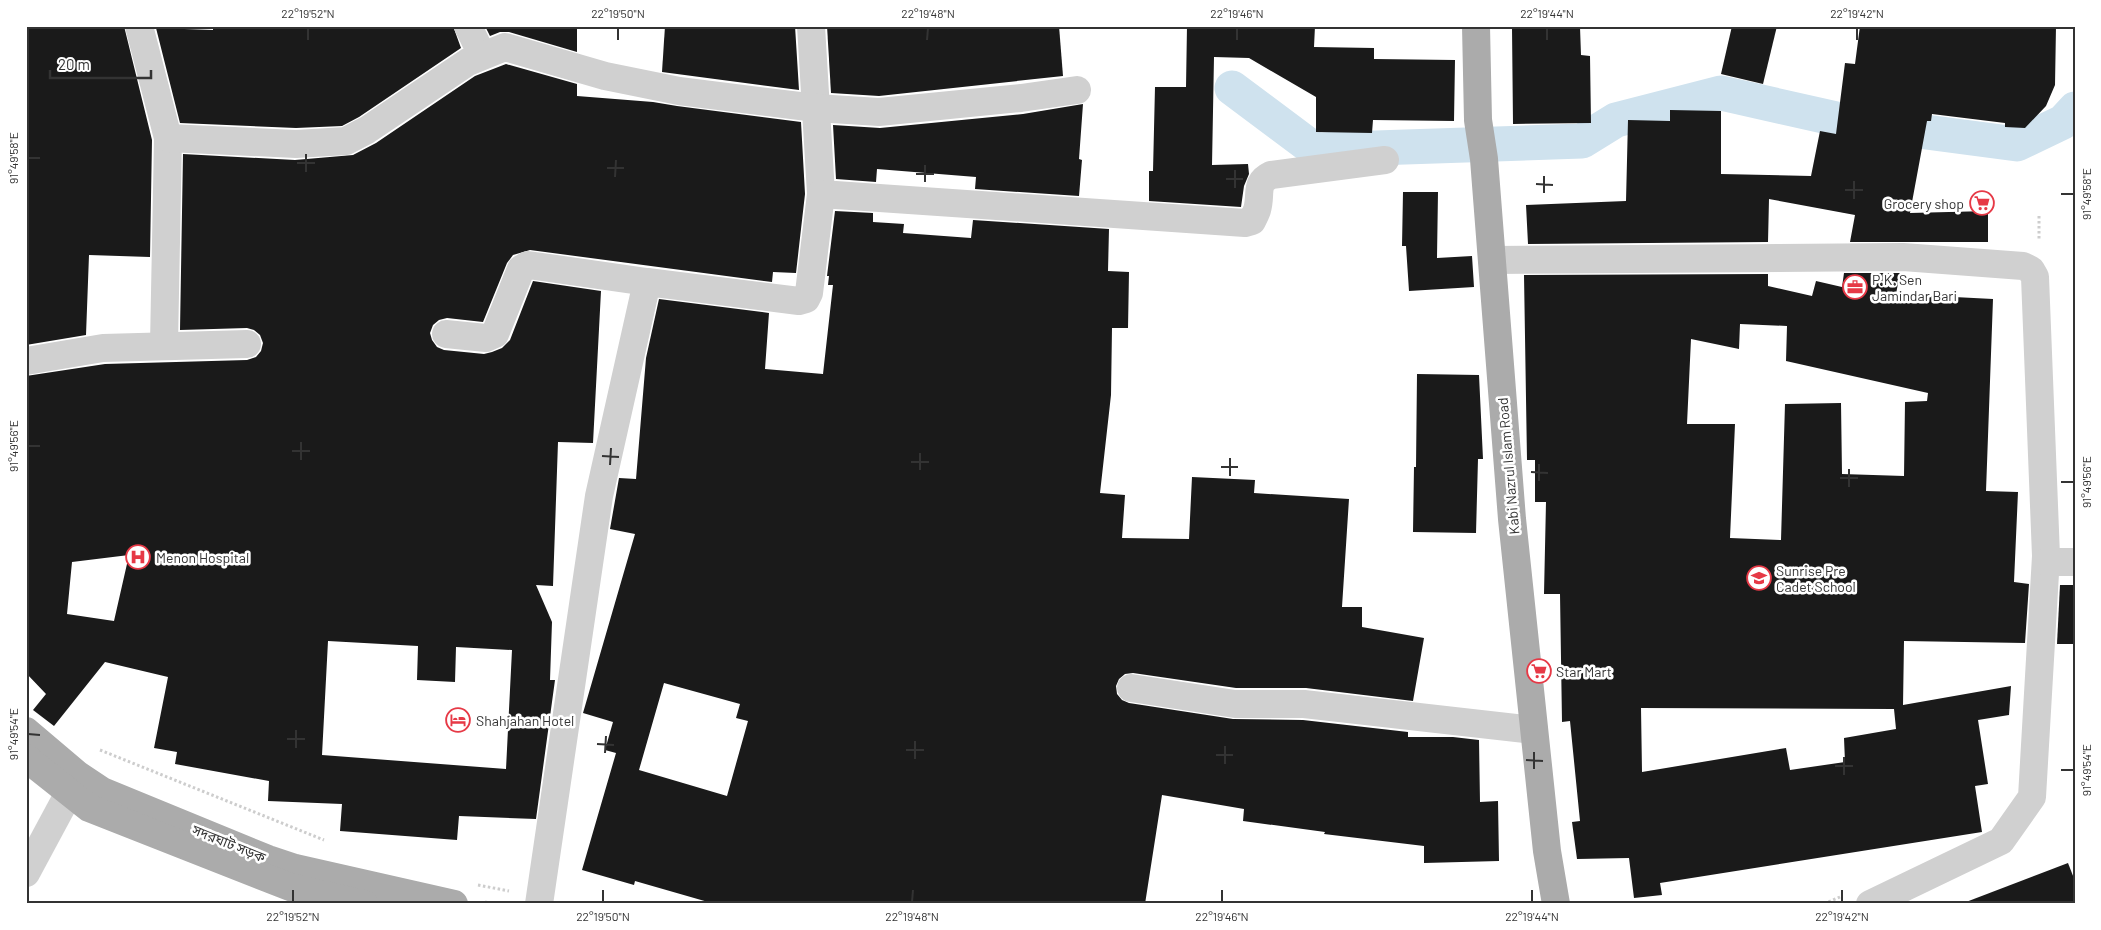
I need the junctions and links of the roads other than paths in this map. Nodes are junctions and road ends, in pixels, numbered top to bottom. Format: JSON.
{"nodes":[{"id":1,"x":139,"y":26,"type":"edge"},
{"id":2,"x":468,"y":26,"type":"edge"},
{"id":3,"x":812,"y":26,"type":"edge"},
{"id":4,"x":1476,"y":26,"type":"edge"},
{"id":5,"x":482,"y":55,"type":"junction"},
{"id":6,"x":1076,"y":90,"type":"dead end"},
{"id":7,"x":816,"y":108,"type":"junction"},
{"id":8,"x":168,"y":138,"type":"junction"},
{"id":9,"x":1385,"y":160,"type":"dead end"},
{"id":10,"x":821,"y":194,"type":"junction"},
{"id":11,"x":1492,"y":260,"type":"junction"},
{"id":12,"x":647,"y":282,"type":"junction"},
{"id":13,"x":446,"y":334,"type":"dead end"},
{"id":14,"x":247,"y":344,"type":"dead end"},
{"id":15,"x":164,"y":346,"type":"junction"},
{"id":16,"x":26,"y":361,"type":"edge"},
{"id":17,"x":2046,"y":562,"type":"junction"},
{"id":18,"x":2075,"y":562,"type":"edge"},
{"id":19,"x":1131,"y":688,"type":"dead end"},
{"id":20,"x":1534,"y":730,"type":"junction"},
{"id":21,"x":26,"y":731,"type":"edge"},
{"id":22,"x":26,"y":758,"type":"edge"},
{"id":23,"x":69,"y":794,"type":"junction"},
{"id":24,"x":26,"y":873,"type":"edge"},
{"id":25,"x":539,"y":900,"type":"edge"},
{"id":26,"x":364,"y":904,"type":"edge"},
{"id":27,"x":454,"y":904,"type":"edge"},
{"id":28,"x":1556,"y":904,"type":"edge"},
{"id":29,"x":1870,"y":904,"type":"edge"}],
"edges":[{"from":1,"to":8,"type":"street"},
{"from":2,"to":5,"type":"street"},
{"from":3,"to":7,"type":"street"},
{"from":4,"to":11,"type":"main road","name":"Kabi Nazrul Islam Road"},
{"from":5,"to":7,"type":"street"},
{"from":5,"to":8,"type":"street"},
{"from":6,"to":7,"type":"street"},
{"from":7,"to":10,"type":"street"},
{"from":8,"to":15,"type":"street"},
{"from":9,"to":10,"type":"street"},
{"from":10,"to":12,"type":"street"},
{"from":11,"to":17,"type":"street"},
{"from":11,"to":20,"type":"main road","name":"Kabi Nazrul Islam Road"},
{"from":12,"to":13,"type":"street"},
{"from":12,"to":25,"type":"street"},
{"from":14,"to":15,"type":"street"},
{"from":15,"to":16,"type":"street"},
{"from":17,"to":18,"type":"street"},
{"from":17,"to":29,"type":"street"},
{"from":19,"to":20,"type":"street"},
{"from":20,"to":28,"type":"main road","name":"Kabi Nazrul Islam Road"},
{"from":21,"to":27,"type":"main road","name":"সদরঘাট সড়ক"},
{"from":22,"to":23,"type":"main road","name":"সদরঘাট সড়ক"},
{"from":23,"to":24,"type":"street"},
{"from":23,"to":26,"type":"main road","name":"সদরঘাট সড়ক"}]}
